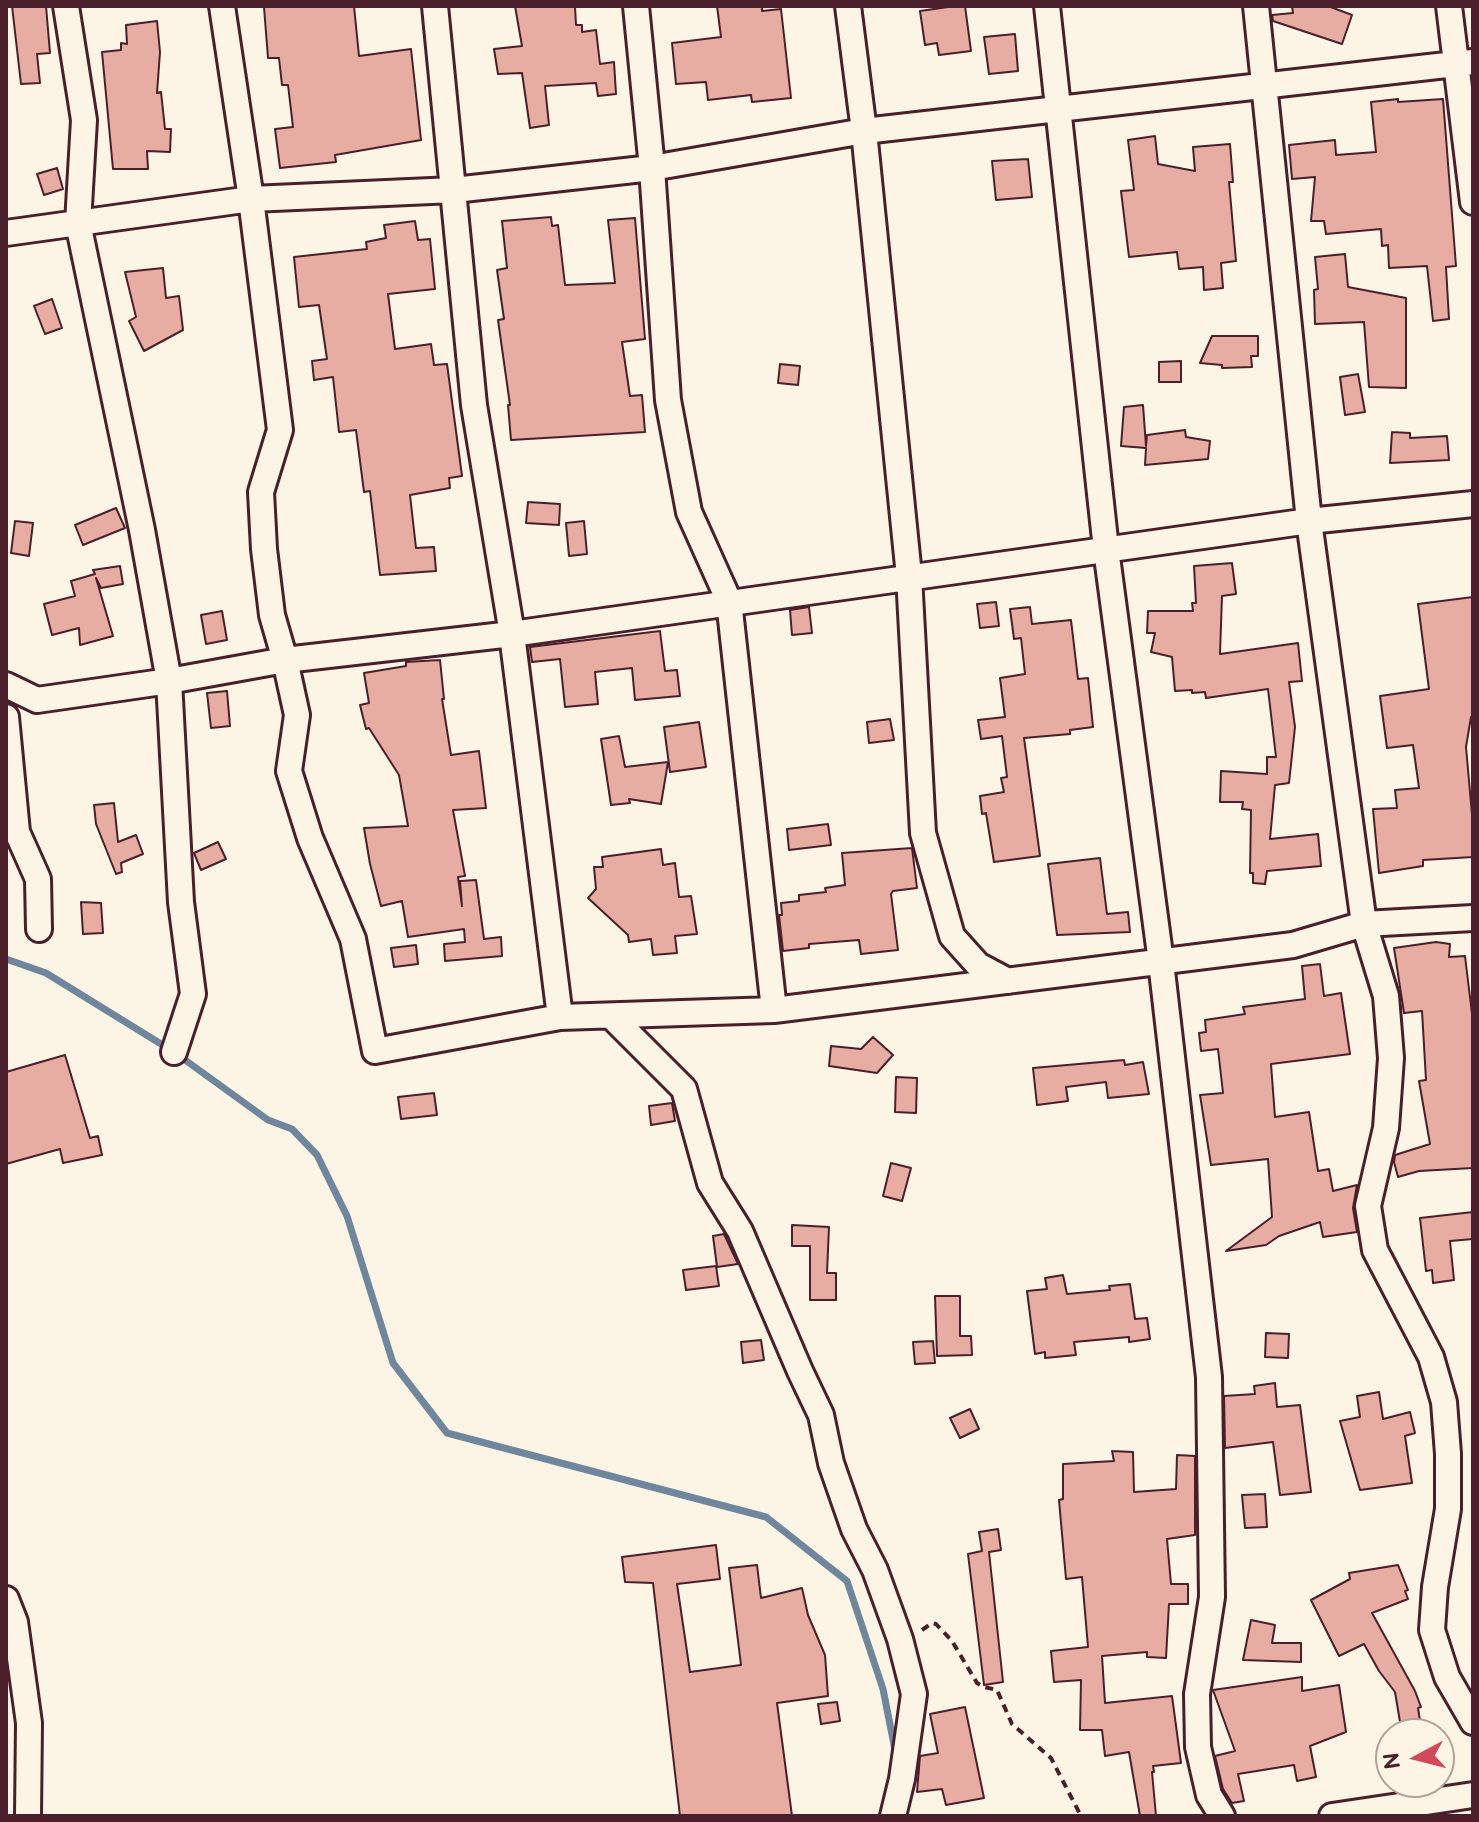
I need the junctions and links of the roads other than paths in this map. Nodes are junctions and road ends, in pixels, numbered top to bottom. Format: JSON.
{"nodes":[{"id":1,"x":66,"y":6,"type":"edge"},
{"id":2,"x":222,"y":6,"type":"edge"},
{"id":3,"x":435,"y":6,"type":"edge"},
{"id":4,"x":636,"y":6,"type":"edge"},
{"id":5,"x":848,"y":6,"type":"edge"},
{"id":6,"x":1047,"y":6,"type":"edge"},
{"id":7,"x":1256,"y":6,"type":"edge"},
{"id":8,"x":1449,"y":6,"type":"edge"},
{"id":9,"x":1464,"y":62,"type":"edge"},
{"id":10,"x":1266,"y":86,"type":"junction"},
{"id":11,"x":1059,"y":109,"type":"junction"},
{"id":12,"x":864,"y":131,"type":"junction"},
{"id":13,"x":652,"y":168,"type":"junction"},
{"id":14,"x":454,"y":190,"type":"junction"},
{"id":15,"x":251,"y":199,"type":"junction"},
{"id":16,"x":1473,"y":202,"type":"edge"},
{"id":17,"x":78,"y":223,"type":"junction"},
{"id":18,"x":6,"y":233,"type":"edge"},
{"id":19,"x":1473,"y":504,"type":"edge"},
{"id":20,"x":1309,"y":521,"type":"junction"},
{"id":21,"x":1106,"y":549,"type":"junction"},
{"id":22,"x":909,"y":576,"type":"junction"},
{"id":23,"x":729,"y":601,"type":"junction"},
{"id":24,"x":512,"y":634,"type":"junction"},
{"id":25,"x":285,"y":660,"type":"junction"},
{"id":26,"x":169,"y":681,"type":"junction"},
{"id":27,"x":6,"y":685,"type":"edge"},
{"id":28,"x":6,"y":717,"type":"edge"},
{"id":29,"x":1473,"y":918,"type":"edge"},
{"id":30,"x":1364,"y":924,"type":"junction"},
{"id":31,"x":39,"y":929,"type":"dead end"},
{"id":32,"x":1161,"y":962,"type":"junction"},
{"id":33,"x":1008,"y":981,"type":"junction"},
{"id":34,"x":774,"y":1010,"type":"junction"},
{"id":35,"x":611,"y":1016,"type":"junction"},
{"id":36,"x":560,"y":1017,"type":"junction"},
{"id":37,"x":174,"y":1052,"type":"dead end"},
{"id":38,"x":6,"y":1599,"type":"edge"},
{"id":39,"x":1473,"y":1722,"type":"edge"},
{"id":40,"x":1473,"y":1795,"type":"edge"},
{"id":41,"x":28,"y":1816,"type":"edge"},
{"id":42,"x":893,"y":1816,"type":"edge"},
{"id":43,"x":1222,"y":1816,"type":"edge"},
{"id":44,"x":1332,"y":1816,"type":"edge"}],
"edges":[{"from":1,"to":17,"type":"street"},
{"from":2,"to":15,"type":"street"},
{"from":3,"to":14,"type":"street"},
{"from":4,"to":13,"type":"street"},
{"from":5,"to":12,"type":"street"},
{"from":6,"to":11,"type":"street"},
{"from":7,"to":10,"type":"street"},
{"from":8,"to":9,"type":"street"},
{"from":9,"to":10,"type":"street"},
{"from":9,"to":16,"type":"street"},
{"from":10,"to":11,"type":"street"},
{"from":10,"to":20,"type":"street"},
{"from":11,"to":12,"type":"street"},
{"from":11,"to":21,"type":"street"},
{"from":12,"to":13,"type":"street"},
{"from":12,"to":22,"type":"street"},
{"from":13,"to":14,"type":"street"},
{"from":13,"to":23,"type":"street"},
{"from":14,"to":15,"type":"street"},
{"from":14,"to":24,"type":"street"},
{"from":15,"to":17,"type":"street"},
{"from":15,"to":25,"type":"street"},
{"from":17,"to":18,"type":"street"},
{"from":17,"to":26,"type":"street"},
{"from":19,"to":20,"type":"street"},
{"from":20,"to":21,"type":"street"},
{"from":20,"to":30,"type":"street"},
{"from":21,"to":22,"type":"street"},
{"from":21,"to":32,"type":"street"},
{"from":22,"to":23,"type":"street"},
{"from":22,"to":33,"type":"street"},
{"from":23,"to":24,"type":"street"},
{"from":23,"to":34,"type":"street"},
{"from":24,"to":25,"type":"street"},
{"from":24,"to":36,"type":"street"},
{"from":25,"to":26,"type":"street"},
{"from":25,"to":36,"type":"street"},
{"from":26,"to":27,"type":"street"},
{"from":26,"to":37,"type":"street"},
{"from":28,"to":31,"type":"street"},
{"from":29,"to":30,"type":"street"},
{"from":30,"to":32,"type":"street"},
{"from":30,"to":39,"type":"street"},
{"from":32,"to":33,"type":"street"},
{"from":32,"to":43,"type":"street"},
{"from":33,"to":34,"type":"street"},
{"from":34,"to":35,"type":"street"},
{"from":35,"to":36,"type":"street"},
{"from":35,"to":42,"type":"street"},
{"from":38,"to":41,"type":"street"},
{"from":40,"to":44,"type":"street"}]}
